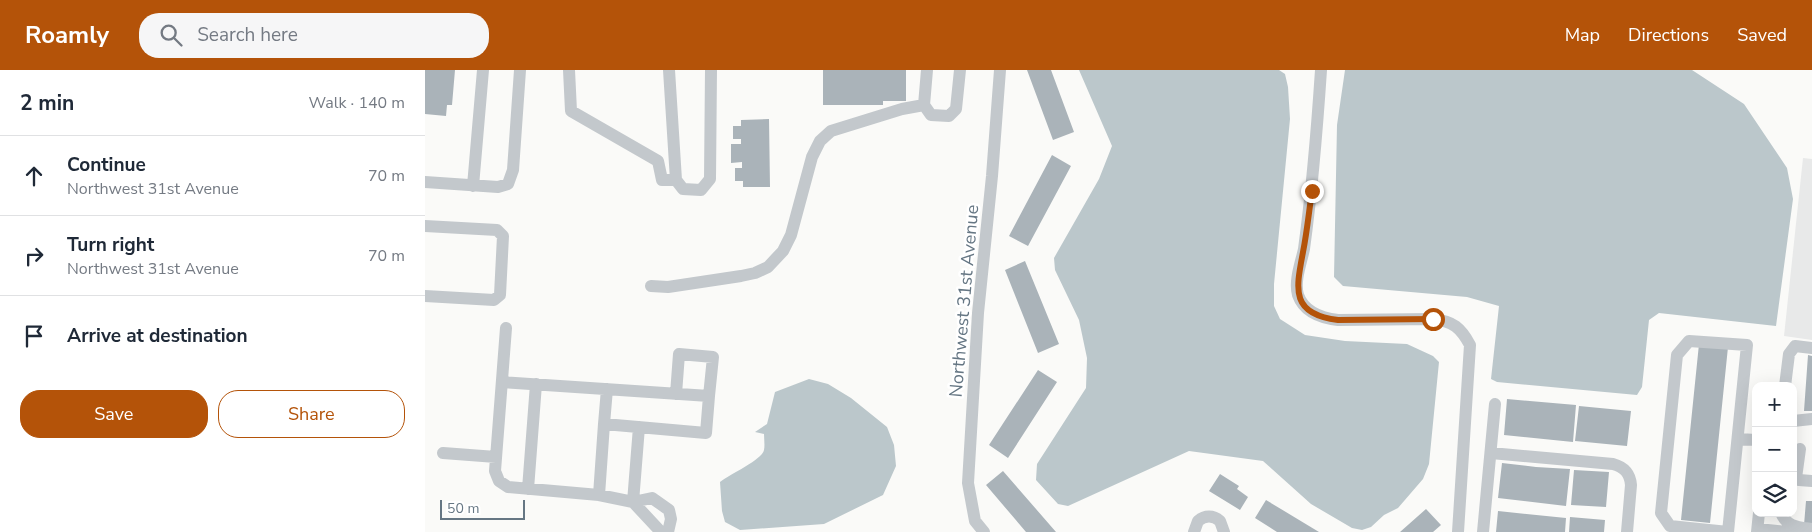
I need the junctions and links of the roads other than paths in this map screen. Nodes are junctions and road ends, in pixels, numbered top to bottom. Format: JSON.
{"nodes":[{"id":1,"x":483,"y":70,"type":"edge"},
{"id":2,"x":520,"y":70,"type":"edge"},
{"id":3,"x":569,"y":70,"type":"edge"},
{"id":4,"x":669,"y":70,"type":"edge"},
{"id":5,"x":711,"y":70,"type":"edge"},
{"id":6,"x":927,"y":70,"type":"edge"},
{"id":7,"x":960,"y":70,"type":"edge"},
{"id":8,"x":999,"y":70,"type":"edge"},
{"id":9,"x":1321,"y":70,"type":"edge"},
{"id":10,"x":924,"y":105,"type":"junction"},
{"id":11,"x":676,"y":180,"type":"junction"},
{"id":12,"x":425,"y":182,"type":"edge"},
{"id":13,"x":473,"y":186,"type":"junction"},
{"id":14,"x":425,"y":226,"type":"edge"},
{"id":15,"x":651,"y":286,"type":"dead end"},
{"id":16,"x":425,"y":296,"type":"edge"},
{"id":17,"x":507,"y":328,"type":"dead end"},
{"id":18,"x":1812,"y":348,"type":"edge"},
{"id":19,"x":502,"y":382,"type":"junction"},
{"id":20,"x":1786,"y":382,"type":"edge"},
{"id":21,"x":536,"y":384,"type":"junction"},
{"id":22,"x":607,"y":389,"type":"junction"},
{"id":23,"x":676,"y":394,"type":"junction"},
{"id":24,"x":709,"y":396,"type":"junction"},
{"id":25,"x":1495,"y":404,"type":"dead end"},
{"id":26,"x":1812,"y":419,"type":"edge"},
{"id":27,"x":1797,"y":421,"type":"edge"},
{"id":28,"x":604,"y":424,"type":"junction"},
{"id":29,"x":639,"y":427,"type":"junction"},
{"id":30,"x":1738,"y":438,"type":"junction"},
{"id":31,"x":1752,"y":440,"type":"edge"},
{"id":32,"x":443,"y":452,"type":"dead end"},
{"id":33,"x":1800,"y":452,"type":"edge"},
{"id":34,"x":1491,"y":453,"type":"junction"},
{"id":35,"x":496,"y":457,"type":"junction"},
{"id":36,"x":1812,"y":481,"type":"edge"},
{"id":37,"x":529,"y":489,"type":"junction"},
{"id":38,"x":599,"y":495,"type":"junction"},
{"id":39,"x":633,"y":502,"type":"junction"},
{"id":40,"x":1759,"y":517,"type":"edge"},
{"id":41,"x":1777,"y":517,"type":"edge"},
{"id":42,"x":1782,"y":517,"type":"edge"},
{"id":43,"x":1812,"y":529,"type":"edge"},
{"id":44,"x":1757,"y":530,"type":"edge"},
{"id":45,"x":1781,"y":531,"type":"edge"},
{"id":46,"x":661,"y":532,"type":"edge"},
{"id":47,"x":668,"y":532,"type":"edge"},
{"id":48,"x":984,"y":532,"type":"edge"},
{"id":49,"x":1194,"y":532,"type":"edge"},
{"id":50,"x":1224,"y":532,"type":"edge"},
{"id":51,"x":1459,"y":532,"type":"edge"},
{"id":52,"x":1483,"y":532,"type":"edge"},
{"id":53,"x":1627,"y":532,"type":"edge"}],
"edges":[{"from":1,"to":13,"type":"street"},
{"from":2,"to":13,"type":"street"},
{"from":3,"to":11,"type":"street"},
{"from":4,"to":11,"type":"street"},
{"from":5,"to":11,"type":"street"},
{"from":6,"to":10,"type":"street"},
{"from":7,"to":10,"type":"street"},
{"from":8,"to":48,"type":"street","name":"Northwest 31st Avenue"},
{"from":9,"to":51,"type":"street"},
{"from":10,"to":15,"type":"street"},
{"from":12,"to":13,"type":"street"},
{"from":14,"to":16,"type":"street"},
{"from":17,"to":19,"type":"street"},
{"from":18,"to":20,"type":"street"},
{"from":19,"to":21,"type":"street"},
{"from":19,"to":35,"type":"street"},
{"from":21,"to":22,"type":"street"},
{"from":21,"to":37,"type":"street"},
{"from":22,"to":23,"type":"street"},
{"from":22,"to":28,"type":"street"},
{"from":23,"to":24,"type":"street"},
{"from":23,"to":24,"type":"street"},
{"from":24,"to":29,"type":"street"},
{"from":25,"to":34,"type":"street"},
{"from":26,"to":27,"type":"street"},
{"from":28,"to":29,"type":"street"},
{"from":28,"to":38,"type":"street"},
{"from":29,"to":39,"type":"street"},
{"from":30,"to":30,"type":"street"},
{"from":30,"to":31,"type":"street"},
{"from":32,"to":35,"type":"street"},
{"from":33,"to":36,"type":"street"},
{"from":34,"to":52,"type":"street"},
{"from":34,"to":53,"type":"street"},
{"from":35,"to":37,"type":"street"},
{"from":37,"to":38,"type":"street"},
{"from":38,"to":39,"type":"street"},
{"from":39,"to":46,"type":"street"},
{"from":39,"to":47,"type":"street"},
{"from":40,"to":44,"type":"street"},
{"from":41,"to":45,"type":"street"},
{"from":42,"to":43,"type":"street"},
{"from":44,"to":45,"type":"street"},
{"from":49,"to":50,"type":"street"}]}
